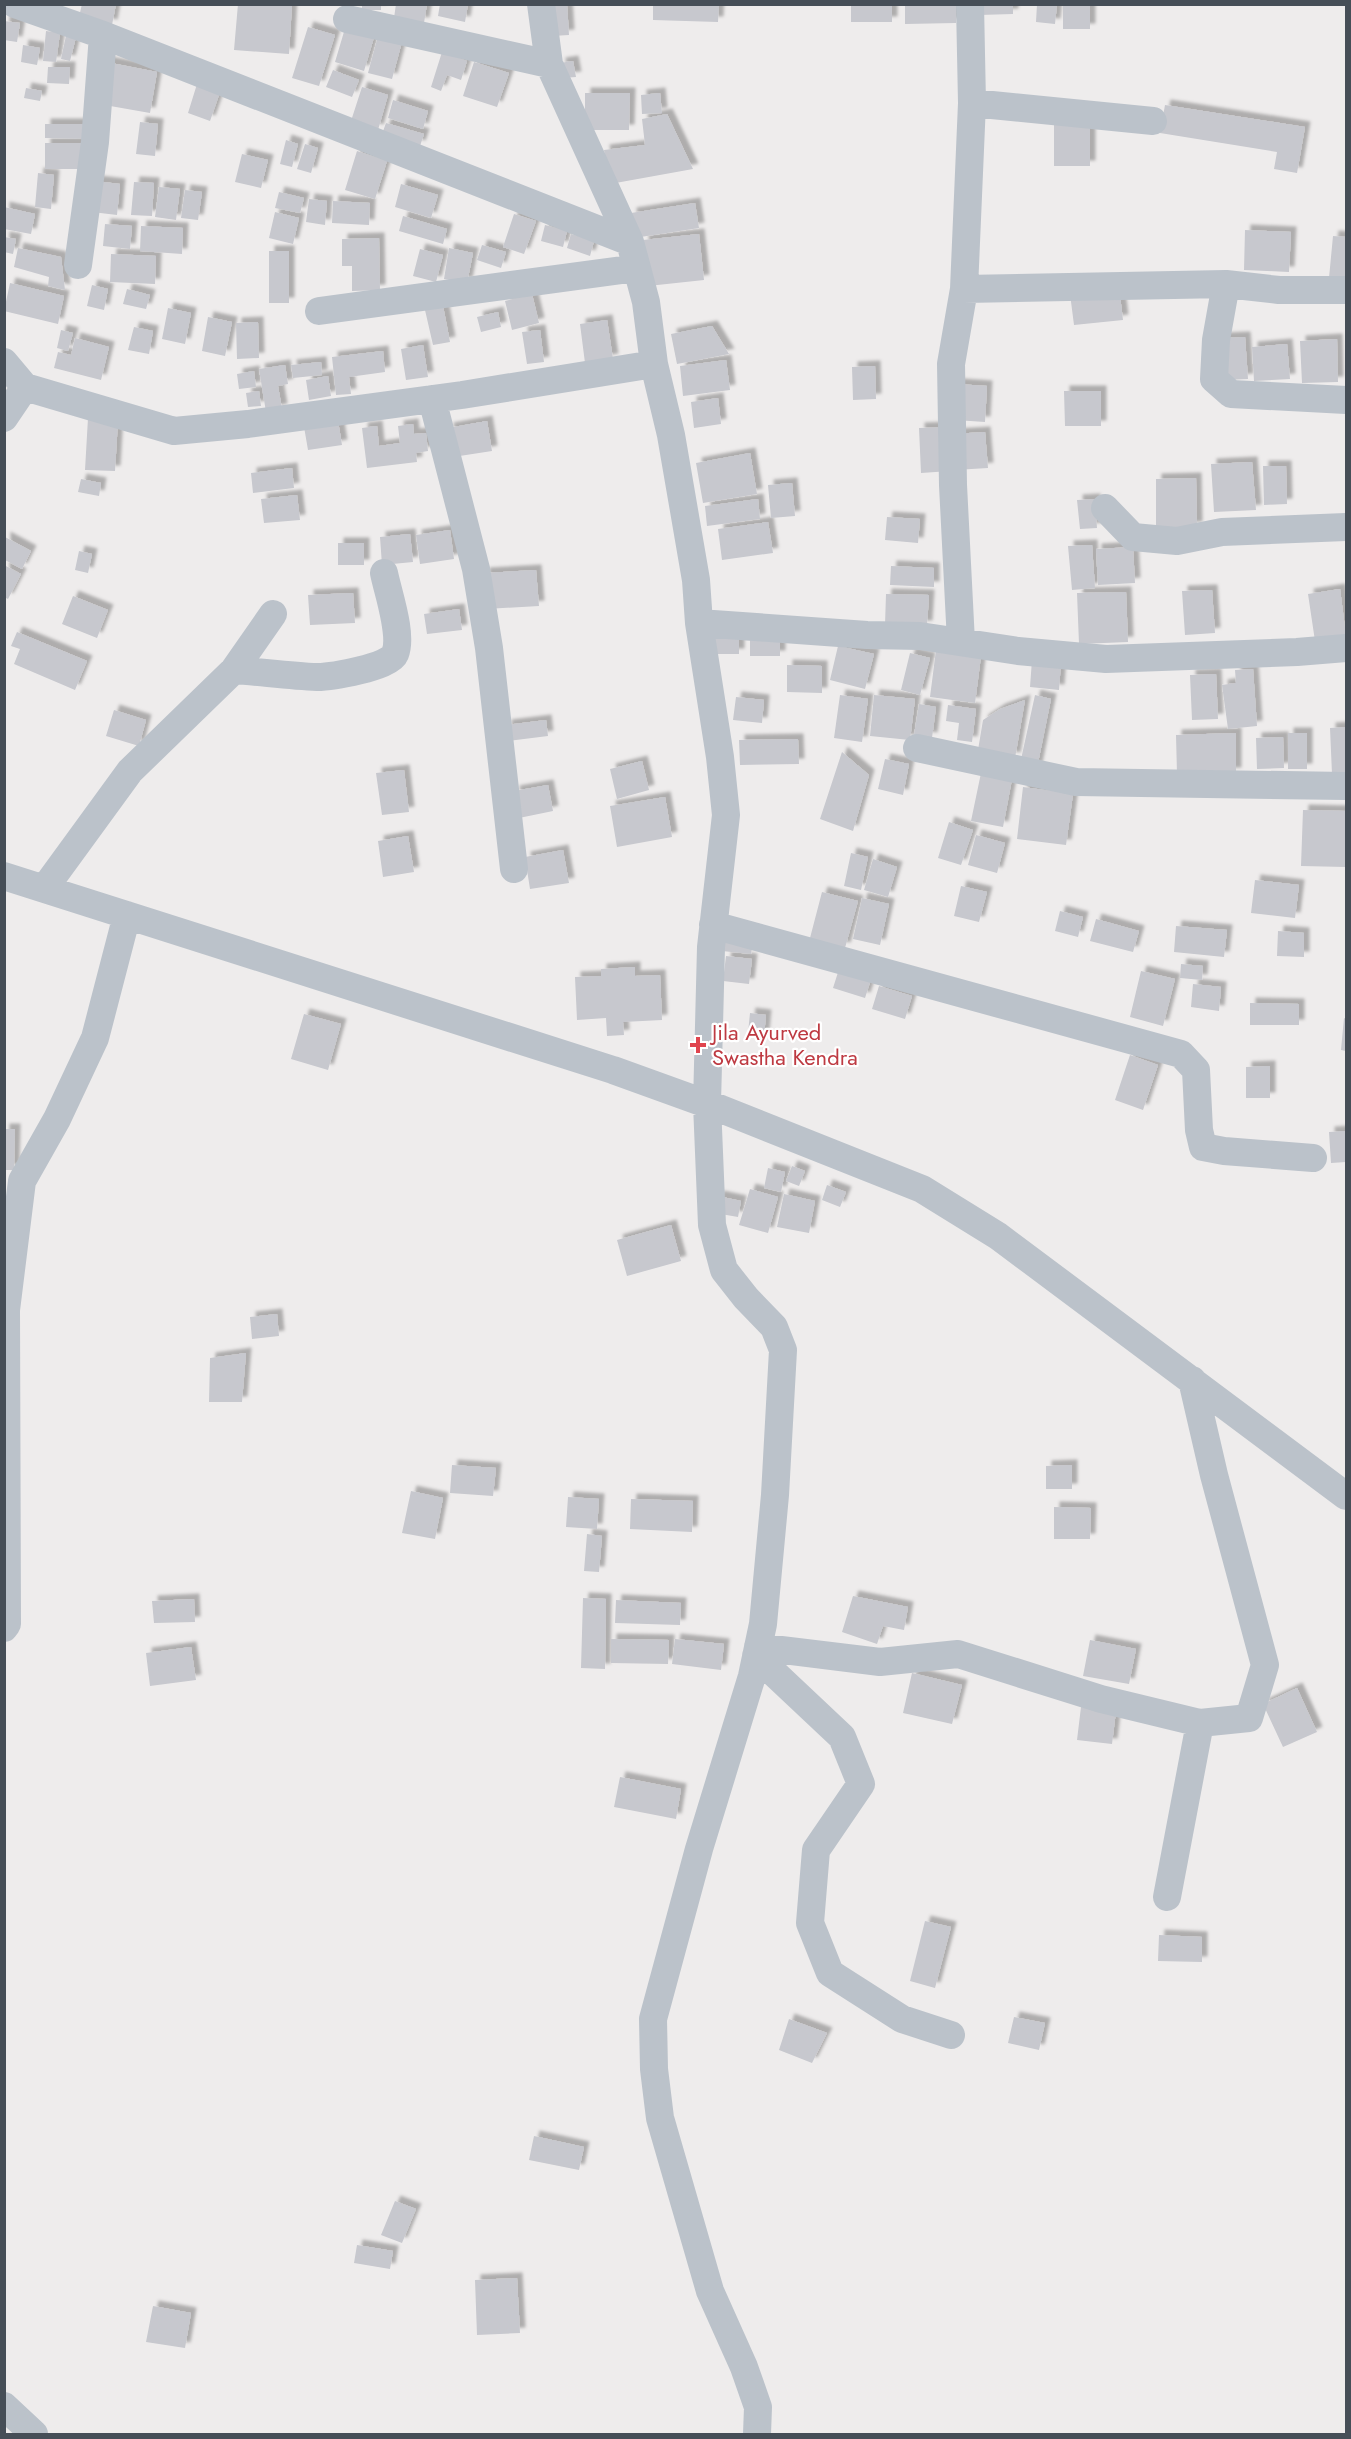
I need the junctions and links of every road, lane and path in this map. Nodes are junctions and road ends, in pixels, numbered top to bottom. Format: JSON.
{"nodes":[{"id":1,"x":15,"y":4,"type":"edge"},
{"id":2,"x":541,"y":4,"type":"edge"},
{"id":3,"x":970,"y":4,"type":"edge"},
{"id":4,"x":347,"y":19,"type":"dead end"},
{"id":5,"x":103,"y":35,"type":"junction"},
{"id":6,"x":549,"y":64,"type":"junction"},
{"id":7,"x":972,"y":103,"type":"junction"},
{"id":8,"x":1153,"y":121,"type":"dead end"},
{"id":9,"x":633,"y":255,"type":"junction"},
{"id":10,"x":78,"y":265,"type":"dead end"},
{"id":11,"x":1226,"y":284,"type":"junction"},
{"id":12,"x":964,"y":289,"type":"junction"},
{"id":13,"x":1347,"y":290,"type":"edge"},
{"id":14,"x":320,"y":311,"type":"dead end"},
{"id":15,"x":4,"y":362,"type":"edge"},
{"id":16,"x":654,"y":364,"type":"junction"},
{"id":17,"x":25,"y":387,"type":"junction"},
{"id":18,"x":432,"y":399,"type":"junction"},
{"id":19,"x":1347,"y":400,"type":"edge"},
{"id":20,"x":4,"y":418,"type":"edge"},
{"id":21,"x":1105,"y":508,"type":"dead end"},
{"id":22,"x":1347,"y":527,"type":"edge"},
{"id":23,"x":384,"y":573,"type":"dead end"},
{"id":24,"x":273,"y":614,"type":"dead end"},
{"id":25,"x":699,"y":623,"type":"junction"},
{"id":26,"x":961,"y":642,"type":"junction"},
{"id":27,"x":1347,"y":648,"type":"edge"},
{"id":28,"x":234,"y":670,"type":"junction"},
{"id":29,"x":918,"y":748,"type":"dead end"},
{"id":30,"x":1347,"y":786,"type":"edge"},
{"id":31,"x":514,"y":869,"type":"dead end"},
{"id":32,"x":4,"y":876,"type":"edge"},
{"id":33,"x":44,"y":889,"type":"junction"},
{"id":34,"x":127,"y":915,"type":"junction"},
{"id":35,"x":713,"y":925,"type":"junction"},
{"id":36,"x":706,"y":1104,"type":"junction"},
{"id":37,"x":1313,"y":1158,"type":"dead end"},
{"id":38,"x":1192,"y":1380,"type":"junction"},
{"id":39,"x":1347,"y":1496,"type":"edge"},
{"id":40,"x":4,"y":1628,"type":"edge"},
{"id":41,"x":757,"y":1651,"type":"junction"},
{"id":42,"x":1200,"y":1724,"type":"junction"},
{"id":43,"x":1167,"y":1897,"type":"dead end"},
{"id":44,"x":951,"y":2035,"type":"dead end"},
{"id":45,"x":4,"y":2406,"type":"edge"},
{"id":46,"x":34,"y":2434,"type":"edge"},
{"id":47,"x":757,"y":2434,"type":"edge"}],
"edges":[{"from":1,"to":5,"type":"street"},
{"from":2,"to":6,"type":"street"},
{"from":3,"to":7,"type":"street"},
{"from":4,"to":6,"type":"street"},
{"from":5,"to":9,"type":"street"},
{"from":5,"to":10,"type":"street"},
{"from":6,"to":9,"type":"street"},
{"from":7,"to":8,"type":"street"},
{"from":7,"to":12,"type":"street"},
{"from":9,"to":14,"type":"street"},
{"from":9,"to":16,"type":"street"},
{"from":11,"to":12,"type":"street"},
{"from":11,"to":13,"type":"street"},
{"from":11,"to":19,"type":"street"},
{"from":12,"to":26,"type":"street"},
{"from":15,"to":17,"type":"street"},
{"from":16,"to":18,"type":"street"},
{"from":16,"to":25,"type":"street"},
{"from":17,"to":18,"type":"street"},
{"from":17,"to":20,"type":"street"},
{"from":18,"to":31,"type":"street"},
{"from":21,"to":22,"type":"street"},
{"from":23,"to":28,"type":"street"},
{"from":24,"to":28,"type":"street"},
{"from":25,"to":26,"type":"street"},
{"from":25,"to":35,"type":"street"},
{"from":26,"to":27,"type":"street"},
{"from":28,"to":33,"type":"street"},
{"from":29,"to":30,"type":"street"},
{"from":32,"to":33,"type":"street"},
{"from":33,"to":34,"type":"street"},
{"from":34,"to":36,"type":"street"},
{"from":34,"to":40,"type":"street"},
{"from":35,"to":36,"type":"street"},
{"from":35,"to":37,"type":"street"},
{"from":36,"to":38,"type":"street"},
{"from":36,"to":41,"type":"street"},
{"from":38,"to":39,"type":"street"},
{"from":38,"to":42,"type":"street"},
{"from":41,"to":42,"type":"street"},
{"from":41,"to":44,"type":"street"},
{"from":41,"to":47,"type":"street"},
{"from":42,"to":43,"type":"street"},
{"from":45,"to":46,"type":"street"}]}
